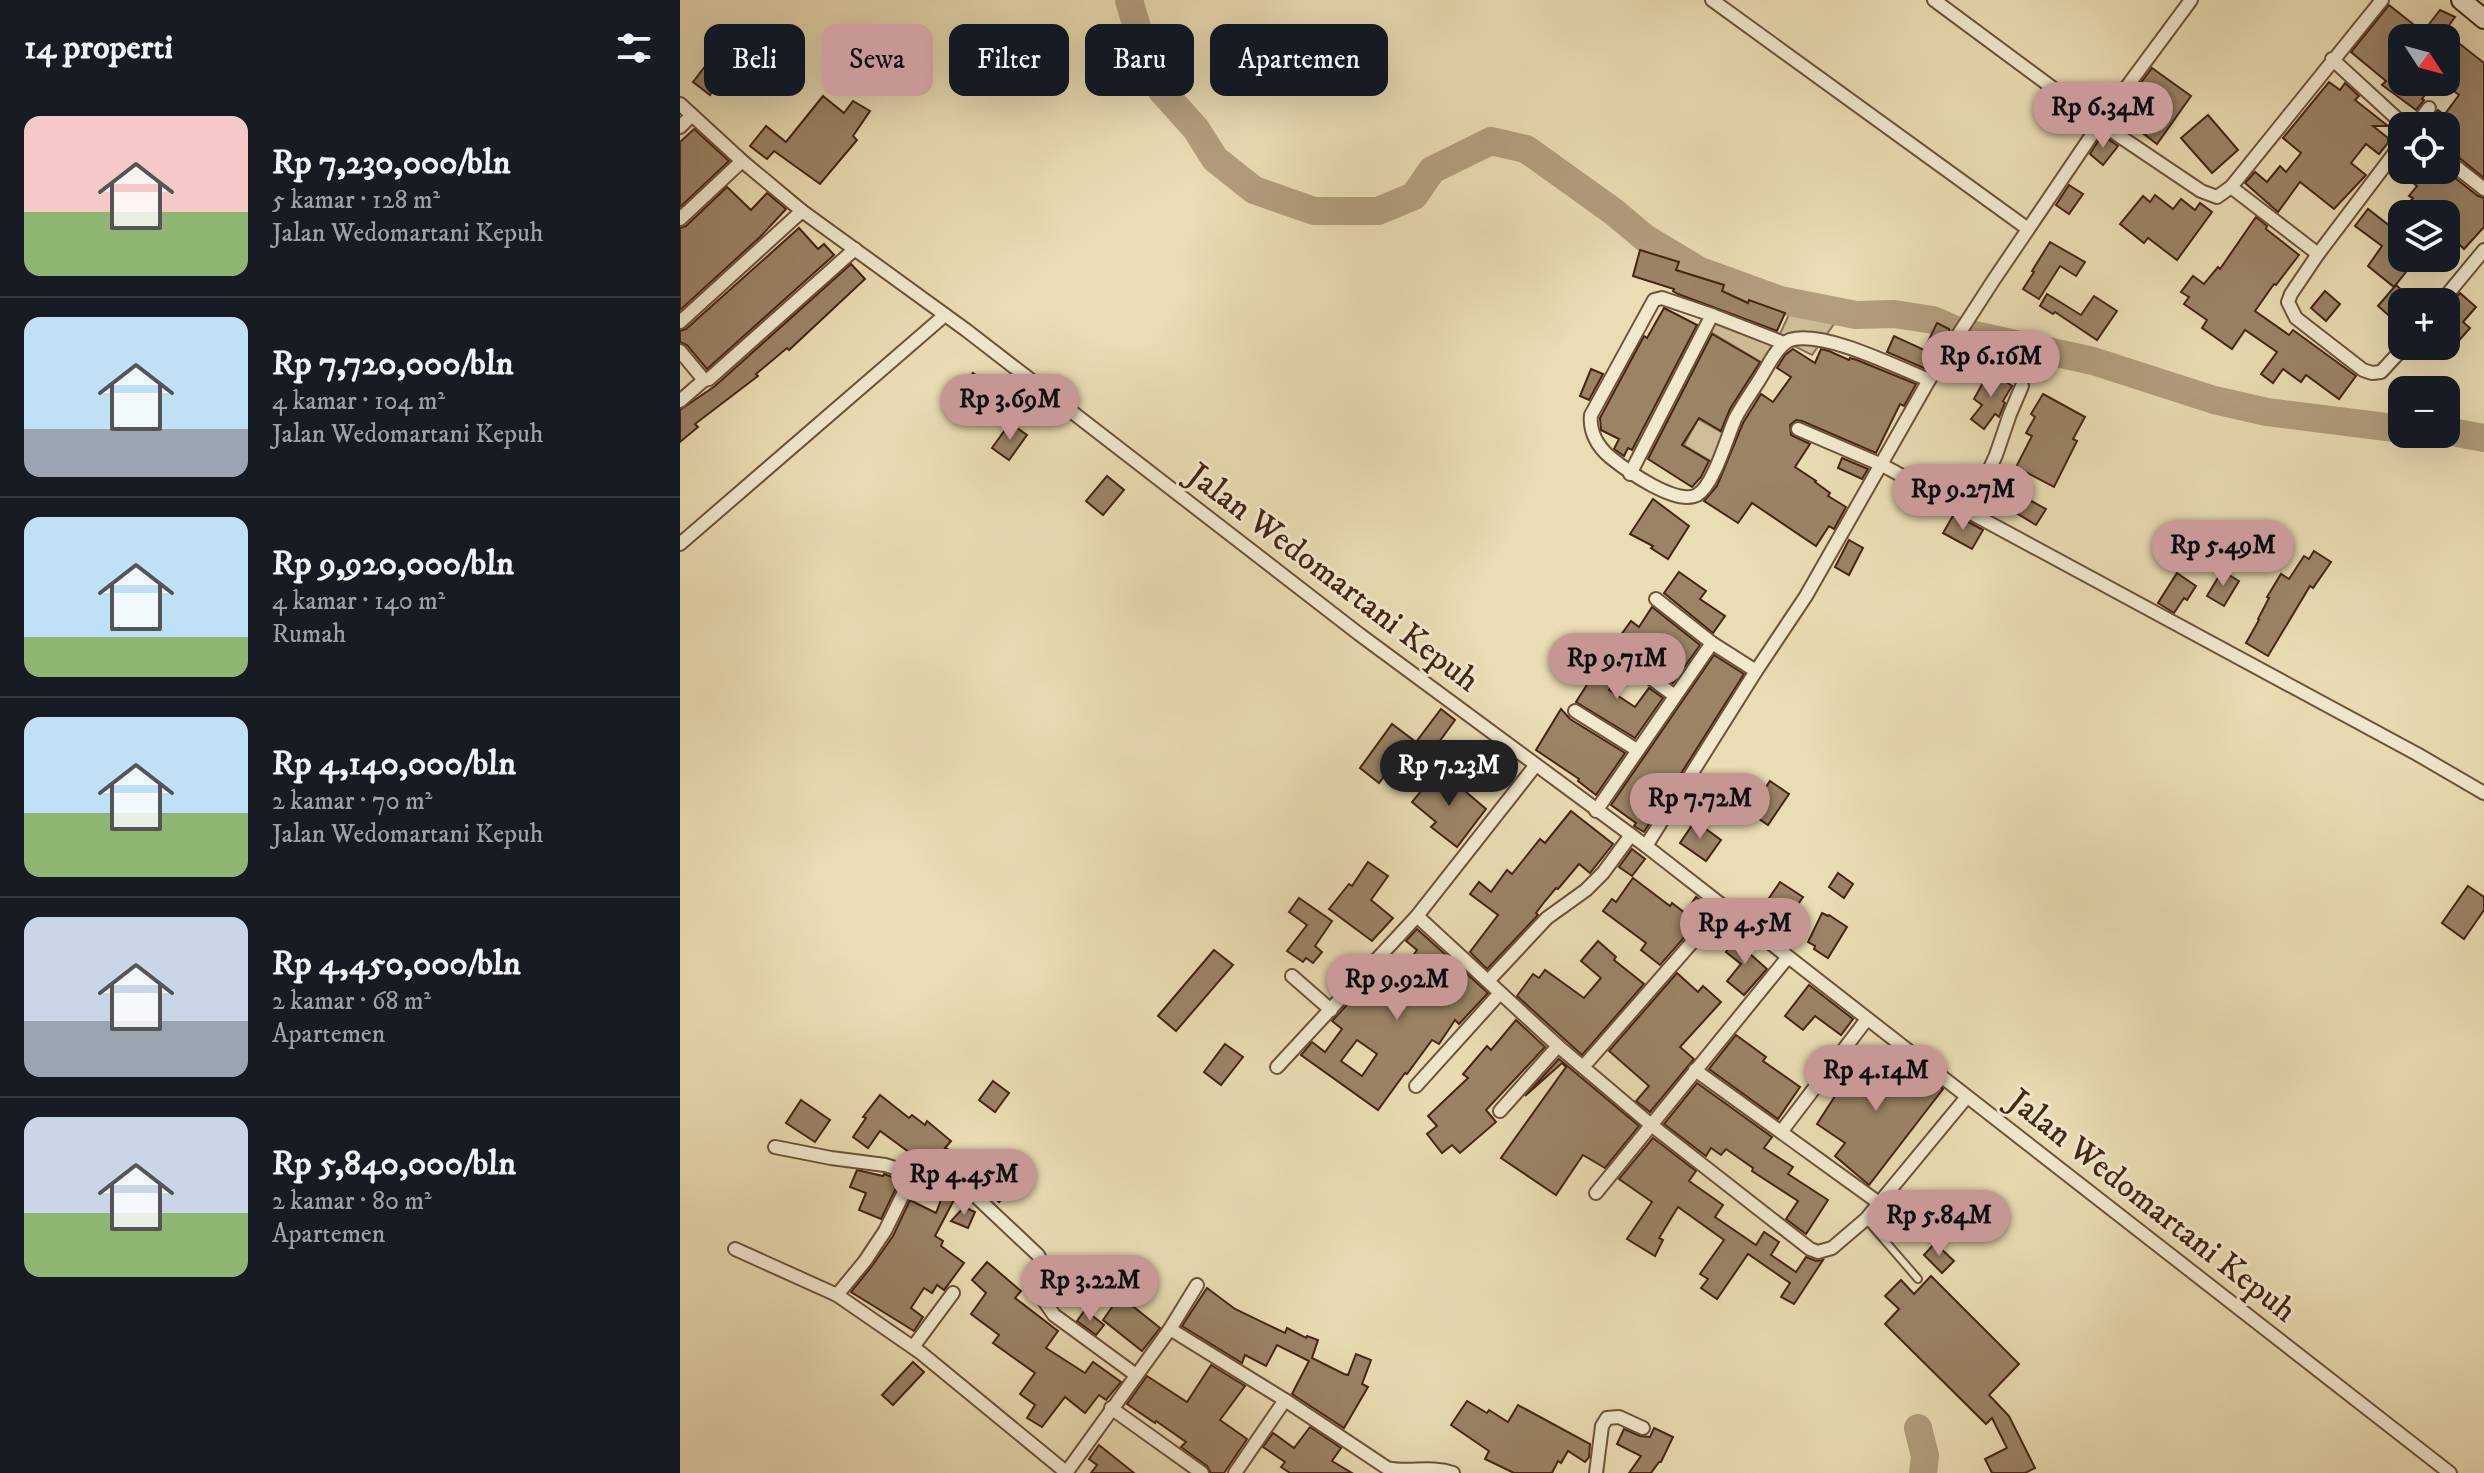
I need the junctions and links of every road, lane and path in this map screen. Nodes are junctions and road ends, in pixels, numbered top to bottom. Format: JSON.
{"nodes":[{"id":1,"x":1712,"y":0,"type":"edge"},
{"id":2,"x":1934,"y":0,"type":"edge"},
{"id":3,"x":2191,"y":0,"type":"edge"},
{"id":4,"x":2382,"y":0,"type":"edge"},
{"id":5,"x":2461,"y":0,"type":"edge"},
{"id":6,"x":2484,"y":19,"type":"edge"},
{"id":7,"x":2332,"y":59,"type":"junction"},
{"id":8,"x":680,"y":104,"type":"edge"},
{"id":9,"x":2429,"y":108,"type":"dead end"},
{"id":10,"x":2390,"y":112,"type":"edge"},
{"id":11,"x":2426,"y":112,"type":"edge"},
{"id":12,"x":692,"y":115,"type":"junction"},
{"id":13,"x":2100,"y":123,"type":"junction"},
{"id":14,"x":680,"y":127,"type":"edge"},
{"id":15,"x":742,"y":161,"type":"junction"},
{"id":16,"x":2388,"y":162,"type":"edge"},
{"id":17,"x":2460,"y":170,"type":"edge"},
{"id":18,"x":2231,"y":187,"type":"junction"},
{"id":19,"x":2484,"y":189,"type":"edge"},
{"id":20,"x":802,"y":211,"type":"junction"},
{"id":21,"x":680,"y":219,"type":"edge"},
{"id":22,"x":2028,"y":229,"type":"junction"},
{"id":23,"x":855,"y":249,"type":"junction"},
{"id":24,"x":2484,"y":250,"type":"edge"},
{"id":25,"x":2318,"y":254,"type":"junction"},
{"id":26,"x":2453,"y":288,"type":"edge"},
{"id":27,"x":945,"y":315,"type":"junction"},
{"id":28,"x":1712,"y":315,"type":"junction"},
{"id":29,"x":680,"y":322,"type":"edge"},
{"id":30,"x":1784,"y":343,"type":"junction"},
{"id":31,"x":680,"y":351,"type":"edge"},
{"id":32,"x":2392,"y":360,"type":"edge"},
{"id":33,"x":704,"y":380,"type":"junction"},
{"id":34,"x":1929,"y":380,"type":"junction"},
{"id":35,"x":2022,"y":386,"type":"dead end"},
{"id":36,"x":680,"y":401,"type":"edge"},
{"id":37,"x":1798,"y":429,"type":"dead end"},
{"id":38,"x":1882,"y":465,"type":"junction"},
{"id":39,"x":1630,"y":474,"type":"junction"},
{"id":40,"x":1970,"y":512,"type":"junction"},
{"id":41,"x":680,"y":544,"type":"edge"},
{"id":42,"x":1656,"y":599,"type":"dead end"},
{"id":43,"x":1712,"y":643,"type":"junction"},
{"id":44,"x":1613,"y":650,"type":"dead end"},
{"id":45,"x":1756,"y":671,"type":"junction"},
{"id":46,"x":1675,"y":696,"type":"junction"},
{"id":47,"x":1575,"y":711,"type":"dead end"},
{"id":48,"x":1637,"y":750,"type":"junction"},
{"id":49,"x":1535,"y":766,"type":"junction"},
{"id":50,"x":2484,"y":793,"type":"edge"},
{"id":51,"x":1596,"y":811,"type":"junction"},
{"id":52,"x":1631,"y":835,"type":"junction"},
{"id":53,"x":1646,"y":846,"type":"junction"},
{"id":54,"x":1723,"y":907,"type":"junction"},
{"id":55,"x":1417,"y":916,"type":"junction"},
{"id":56,"x":1788,"y":957,"type":"junction"},
{"id":57,"x":1292,"y":976,"type":"dead end"},
{"id":58,"x":1489,"y":980,"type":"junction"},
{"id":59,"x":1500,"y":993,"type":"junction"},
{"id":60,"x":1331,"y":1010,"type":"junction"},
{"id":61,"x":1867,"y":1019,"type":"junction"},
{"id":62,"x":1558,"y":1046,"type":"junction"},
{"id":63,"x":1277,"y":1067,"type":"dead end"},
{"id":64,"x":1583,"y":1067,"type":"junction"},
{"id":65,"x":1695,"y":1070,"type":"junction"},
{"id":66,"x":1416,"y":1086,"type":"dead end"},
{"id":67,"x":1966,"y":1098,"type":"junction"},
{"id":68,"x":1500,"y":1111,"type":"dead end"},
{"id":69,"x":1650,"y":1124,"type":"junction"},
{"id":70,"x":1781,"y":1132,"type":"junction"},
{"id":71,"x":775,"y":1147,"type":"dead end"},
{"id":72,"x":913,"y":1174,"type":"junction"},
{"id":73,"x":1596,"y":1193,"type":"dead end"},
{"id":74,"x":1879,"y":1203,"type":"junction"},
{"id":75,"x":1866,"y":1219,"type":"junction"},
{"id":76,"x":735,"y":1249,"type":"dead end"},
{"id":77,"x":1918,"y":1279,"type":"dead end"},
{"id":78,"x":1197,"y":1285,"type":"dead end"},
{"id":79,"x":953,"y":1293,"type":"dead end"},
{"id":80,"x":837,"y":1295,"type":"junction"},
{"id":81,"x":1170,"y":1329,"type":"junction"},
{"id":82,"x":913,"y":1347,"type":"junction"},
{"id":83,"x":1136,"y":1375,"type":"junction"},
{"id":84,"x":1285,"y":1400,"type":"junction"},
{"id":85,"x":1111,"y":1408,"type":"junction"},
{"id":86,"x":1643,"y":1428,"type":"dead end"},
{"id":87,"x":1426,"y":1471,"type":"edge"},
{"id":88,"x":1066,"y":1473,"type":"edge"},
{"id":89,"x":1202,"y":1473,"type":"edge"},
{"id":90,"x":1236,"y":1473,"type":"edge"},
{"id":91,"x":1453,"y":1473,"type":"edge"},
{"id":92,"x":1596,"y":1473,"type":"edge"},
{"id":93,"x":2450,"y":1473,"type":"edge"}],
"edges":[{"from":1,"to":22,"type":"street"},
{"from":2,"to":13,"type":"street"},
{"from":3,"to":13,"type":"street"},
{"from":4,"to":7,"type":"street"},
{"from":5,"to":6,"type":"main road"},
{"from":7,"to":10,"type":"street"},
{"from":7,"to":18,"type":"street"},
{"from":8,"to":12,"type":"street","name":"Jalan Wedomartani Kepuh"},
{"from":9,"to":11,"type":"street"},
{"from":12,"to":14,"type":"street"},
{"from":12,"to":15,"type":"street","name":"Jalan Wedomartani Kepuh"},
{"from":13,"to":18,"type":"street"},
{"from":13,"to":22,"type":"street"},
{"from":15,"to":20,"type":"street","name":"Jalan Wedomartani Kepuh"},
{"from":15,"to":21,"type":"street"},
{"from":16,"to":25,"type":"street"},
{"from":17,"to":19,"type":"street"},
{"from":18,"to":25,"type":"street"},
{"from":20,"to":23,"type":"street","name":"Jalan Wedomartani Kepuh"},
{"from":20,"to":29,"type":"street"},
{"from":22,"to":34,"type":"street"},
{"from":23,"to":27,"type":"street","name":"Jalan Wedomartani Kepuh"},
{"from":23,"to":33,"type":"street"},
{"from":24,"to":26,"type":"street"},
{"from":25,"to":32,"type":"street"},
{"from":27,"to":41,"type":"street"},
{"from":27,"to":49,"type":"street","name":"Jalan Wedomartani Kepuh"},
{"from":28,"to":30,"type":"street"},
{"from":28,"to":39,"type":"street"},
{"from":28,"to":39,"type":"street"},
{"from":30,"to":34,"type":"street"},
{"from":30,"to":39,"type":"street"},
{"from":31,"to":33,"type":"street"},
{"from":33,"to":36,"type":"street"},
{"from":34,"to":38,"type":"street"},
{"from":35,"to":40,"type":"street"},
{"from":37,"to":38,"type":"street"},
{"from":38,"to":40,"type":"street"},
{"from":38,"to":45,"type":"street"},
{"from":40,"to":50,"type":"street"},
{"from":42,"to":43,"type":"street"},
{"from":43,"to":45,"type":"street"},
{"from":43,"to":46,"type":"street"},
{"from":44,"to":46,"type":"street"},
{"from":45,"to":53,"type":"street"},
{"from":46,"to":48,"type":"street"},
{"from":47,"to":48,"type":"street"},
{"from":48,"to":51,"type":"street"},
{"from":49,"to":51,"type":"street","name":"Jalan Wedomartani Kepuh"},
{"from":49,"to":55,"type":"street"},
{"from":51,"to":52,"type":"street","name":"Jalan Wedomartani Kepuh"},
{"from":52,"to":53,"type":"street","name":"Jalan Wedomartani Kepuh"},
{"from":52,"to":58,"type":"street"},
{"from":53,"to":54,"type":"street","name":"Jalan Wedomartani Kepuh"},
{"from":54,"to":56,"type":"street","name":"Jalan Wedomartani Kepuh"},
{"from":54,"to":64,"type":"street"},
{"from":55,"to":58,"type":"street"},
{"from":55,"to":60,"type":"street"},
{"from":56,"to":61,"type":"street","name":"Jalan Wedomartani Kepuh"},
{"from":56,"to":65,"type":"street"},
{"from":57,"to":60,"type":"street"},
{"from":58,"to":59,"type":"street"},
{"from":59,"to":62,"type":"street"},
{"from":59,"to":66,"type":"street"},
{"from":60,"to":63,"type":"street"},
{"from":61,"to":67,"type":"street","name":"Jalan Wedomartani Kepuh"},
{"from":61,"to":70,"type":"street"},
{"from":62,"to":64,"type":"street"},
{"from":62,"to":68,"type":"street"},
{"from":64,"to":69,"type":"street"},
{"from":65,"to":69,"type":"street"},
{"from":65,"to":70,"type":"street"},
{"from":67,"to":74,"type":"street"},
{"from":67,"to":93,"type":"street","name":"Jalan Wedomartani Kepuh"},
{"from":69,"to":73,"type":"street"},
{"from":69,"to":75,"type":"street"},
{"from":70,"to":74,"type":"street"},
{"from":71,"to":72,"type":"street"},
{"from":72,"to":80,"type":"street"},
{"from":72,"to":83,"type":"street"},
{"from":74,"to":75,"type":"street"},
{"from":75,"to":77,"type":"lane"},
{"from":76,"to":80,"type":"street"},
{"from":78,"to":81,"type":"street"},
{"from":79,"to":82,"type":"street"},
{"from":80,"to":82,"type":"street"},
{"from":81,"to":83,"type":"street"},
{"from":81,"to":84,"type":"street"},
{"from":82,"to":88,"type":"street"},
{"from":83,"to":85,"type":"street"},
{"from":84,"to":87,"type":"street"},
{"from":84,"to":90,"type":"street"},
{"from":85,"to":88,"type":"street"},
{"from":85,"to":89,"type":"street"},
{"from":86,"to":92,"type":"street"},
{"from":87,"to":91,"type":"street"}]}
